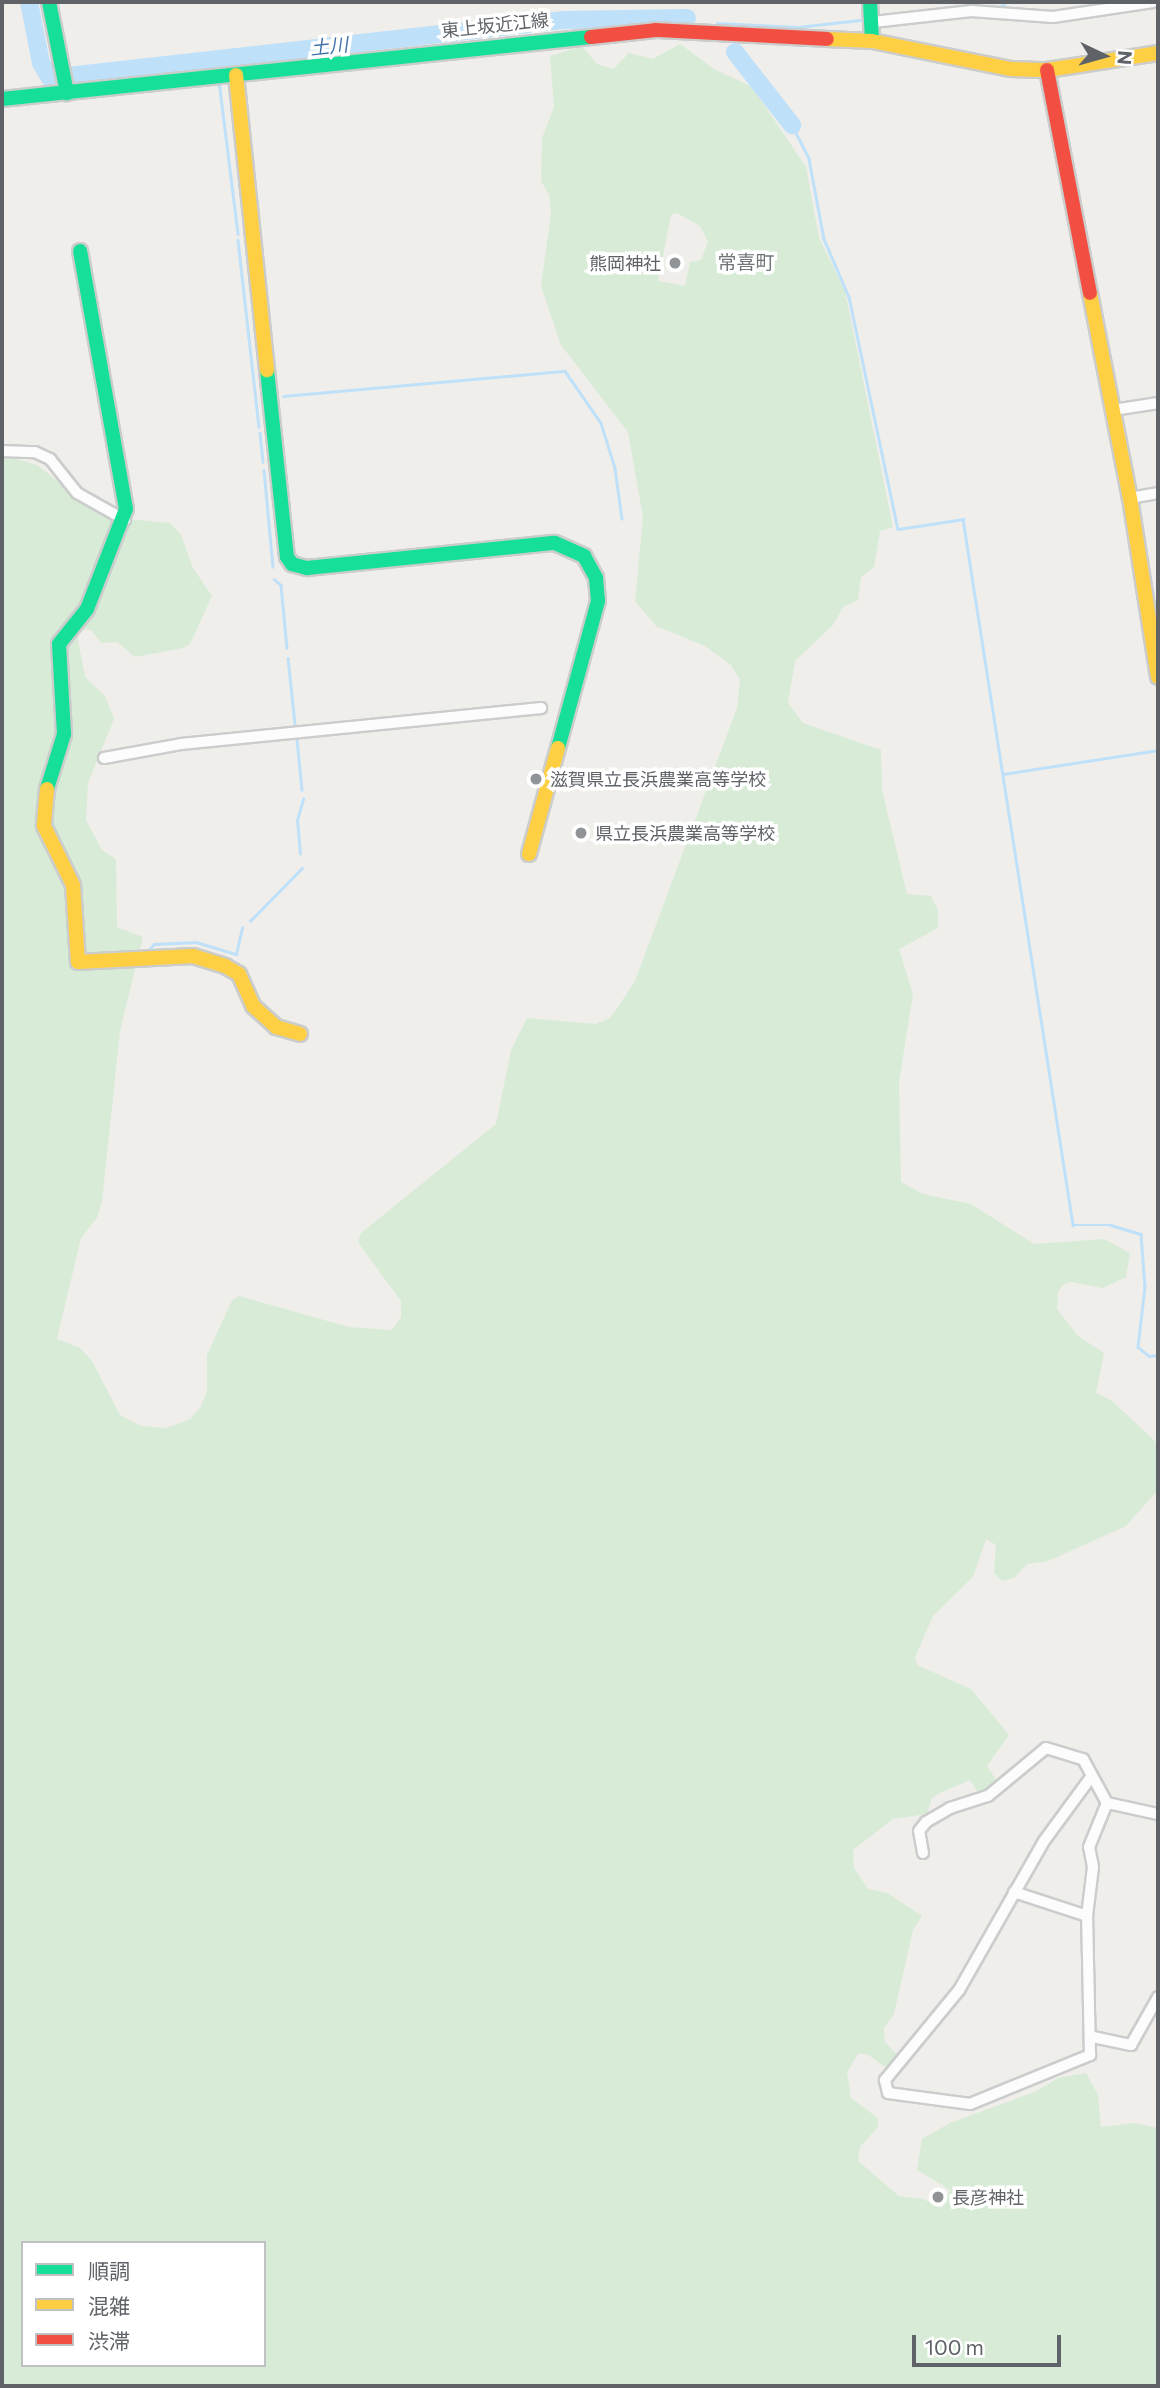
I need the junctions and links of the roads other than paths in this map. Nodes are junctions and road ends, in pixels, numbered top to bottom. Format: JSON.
{"nodes":[{"id":1,"x":50,"y":2,"type":"edge"},
{"id":2,"x":870,"y":2,"type":"edge"},
{"id":3,"x":1153,"y":2,"type":"edge"},
{"id":4,"x":997,"y":6,"type":"edge"},
{"id":5,"x":1091,"y":7,"type":"edge"},
{"id":6,"x":873,"y":22,"type":"junction"},
{"id":7,"x":872,"y":41,"type":"junction"},
{"id":8,"x":1158,"y":53,"type":"edge"},
{"id":9,"x":1047,"y":70,"type":"junction"},
{"id":10,"x":226,"y":76,"type":"junction"},
{"id":11,"x":66,"y":88,"type":"junction"},
{"id":12,"x":2,"y":99,"type":"edge"},
{"id":13,"x":80,"y":251,"type":"dead end"},
{"id":14,"x":1158,"y":403,"type":"edge"},
{"id":15,"x":1114,"y":410,"type":"junction"},
{"id":16,"x":2,"y":451,"type":"edge"},
{"id":17,"x":1158,"y":494,"type":"edge"},
{"id":18,"x":1130,"y":498,"type":"junction"},
{"id":19,"x":125,"y":520,"type":"junction"},
{"id":20,"x":1158,"y":677,"type":"edge"},
{"id":21,"x":541,"y":709,"type":"dead end"},
{"id":22,"x":104,"y":758,"type":"dead end"},
{"id":23,"x":529,"y":854,"type":"dead end"},
{"id":24,"x":300,"y":1034,"type":"dead end"},
{"id":25,"x":1091,"y":1777,"type":"junction"},
{"id":26,"x":1107,"y":1803,"type":"junction"},
{"id":27,"x":1158,"y":1814,"type":"edge"},
{"id":28,"x":923,"y":1853,"type":"dead end"},
{"id":29,"x":1014,"y":1892,"type":"junction"},
{"id":30,"x":1087,"y":1916,"type":"junction"},
{"id":31,"x":1158,"y":1997,"type":"edge"},
{"id":32,"x":1093,"y":2037,"type":"junction"}],
"edges":[{"from":1,"to":11,"type":"street"},
{"from":2,"to":6,"type":"street"},
{"from":3,"to":5,"type":"street"},
{"from":4,"to":5,"type":"street"},
{"from":4,"to":6,"type":"street"},
{"from":6,"to":7,"type":"street"},
{"from":7,"to":9,"type":"street","name":"東上坂近江線"},
{"from":7,"to":10,"type":"street","name":"東上坂近江線"},
{"from":8,"to":9,"type":"street","name":"東上坂近江線"},
{"from":9,"to":15,"type":"street"},
{"from":10,"to":11,"type":"street","name":"東上坂近江線"},
{"from":10,"to":23,"type":"street"},
{"from":11,"to":12,"type":"street","name":"東上坂近江線"},
{"from":13,"to":19,"type":"street"},
{"from":14,"to":15,"type":"street"},
{"from":15,"to":18,"type":"street"},
{"from":16,"to":19,"type":"street"},
{"from":17,"to":18,"type":"street"},
{"from":18,"to":20,"type":"street"},
{"from":19,"to":24,"type":"street"},
{"from":21,"to":22,"type":"street"},
{"from":25,"to":26,"type":"street"},
{"from":25,"to":28,"type":"street"},
{"from":25,"to":29,"type":"street"},
{"from":26,"to":27,"type":"street"},
{"from":26,"to":30,"type":"street"},
{"from":29,"to":30,"type":"street"},
{"from":29,"to":32,"type":"street"},
{"from":30,"to":32,"type":"street"},
{"from":31,"to":32,"type":"street"}]}
